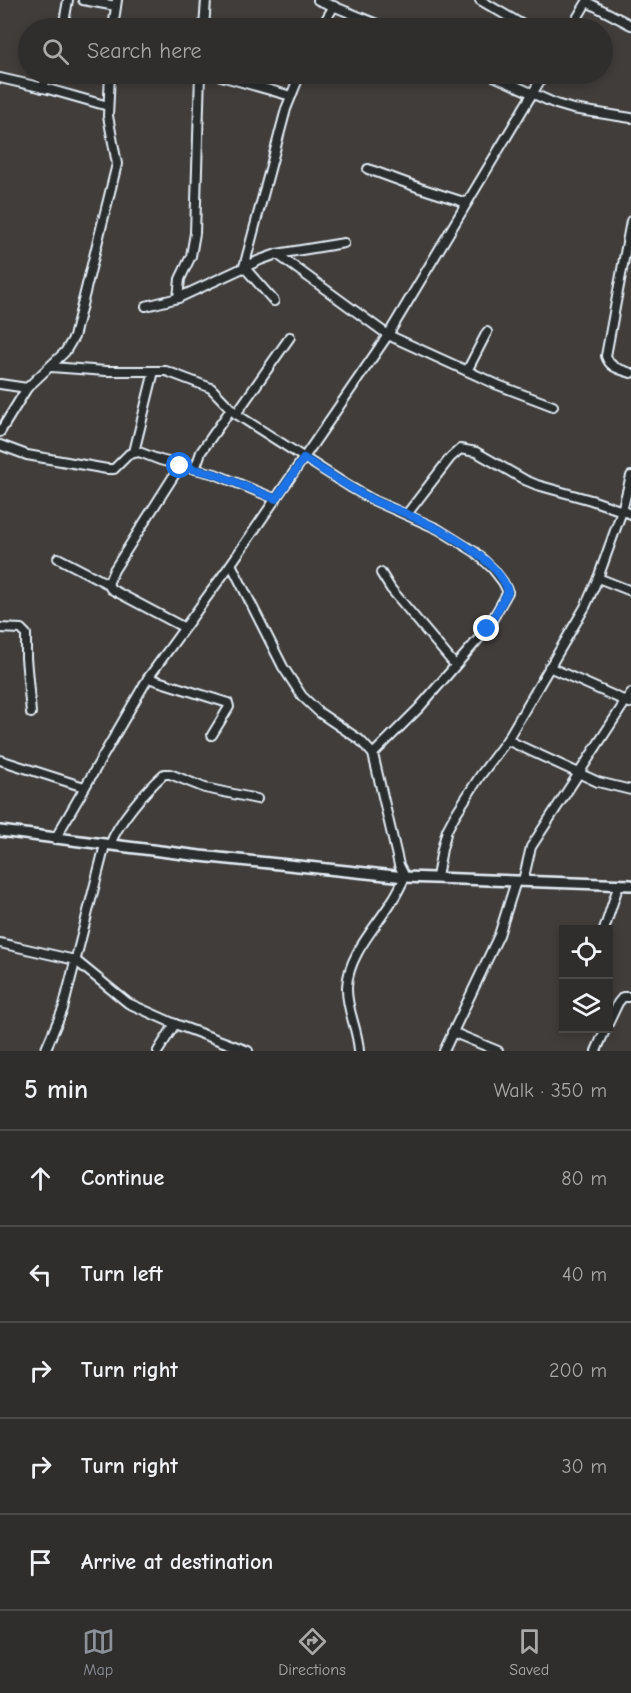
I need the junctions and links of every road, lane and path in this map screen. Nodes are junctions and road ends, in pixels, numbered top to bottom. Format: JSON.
{"nodes":[{"id":1,"x":68,"y":0,"type":"edge"},
{"id":2,"x":83,"y":0,"type":"edge"},
{"id":3,"x":206,"y":0,"type":"edge"},
{"id":4,"x":318,"y":0,"type":"edge"},
{"id":5,"x":480,"y":0,"type":"edge"},
{"id":6,"x":588,"y":1,"type":"edge"},
{"id":7,"x":116,"y":3,"type":"edge"},
{"id":8,"x":334,"y":6,"type":"junction"},
{"id":9,"x":65,"y":18,"type":"edge"},
{"id":10,"x":114,"y":18,"type":"edge"},
{"id":11,"x":205,"y":18,"type":"edge"},
{"id":12,"x":327,"y":18,"type":"edge"},
{"id":13,"x":363,"y":18,"type":"edge"},
{"id":14,"x":511,"y":18,"type":"edge"},
{"id":15,"x":577,"y":18,"type":"edge"},
{"id":16,"x":631,"y":25,"type":"edge"},
{"id":17,"x":0,"y":78,"type":"edge"},
{"id":18,"x":18,"y":82,"type":"edge"},
{"id":19,"x":25,"y":84,"type":"edge"},
{"id":20,"x":44,"y":84,"type":"edge"},
{"id":21,"x":109,"y":84,"type":"edge"},
{"id":22,"x":200,"y":84,"type":"edge"},
{"id":23,"x":249,"y":84,"type":"edge"},
{"id":24,"x":296,"y":84,"type":"edge"},
{"id":25,"x":509,"y":84,"type":"edge"},
{"id":26,"x":538,"y":84,"type":"edge"},
{"id":27,"x":42,"y":88,"type":"junction"},
{"id":28,"x":531,"y":95,"type":"junction"},
{"id":29,"x":291,"y":96,"type":"junction"},
{"id":30,"x":108,"y":106,"type":"junction"},
{"id":31,"x":631,"y":118,"type":"edge"},
{"id":32,"x":368,"y":169,"type":"dead end"},
{"id":33,"x":467,"y":203,"type":"junction"},
{"id":34,"x":631,"y":221,"type":"edge"},
{"id":35,"x":344,"y":243,"type":"dead end"},
{"id":36,"x":277,"y":254,"type":"junction"},
{"id":37,"x":244,"y":267,"type":"junction"},
{"id":38,"x":178,"y":298,"type":"junction"},
{"id":39,"x":274,"y":301,"type":"dead end"},
{"id":40,"x":146,"y":306,"type":"dead end"},
{"id":41,"x":487,"y":332,"type":"dead end"},
{"id":42,"x":388,"y":335,"type":"junction"},
{"id":43,"x":290,"y":337,"type":"dead end"},
{"id":44,"x":51,"y":367,"type":"junction"},
{"id":45,"x":154,"y":371,"type":"junction"},
{"id":46,"x":467,"y":371,"type":"junction"},
{"id":47,"x":631,"y":373,"type":"edge"},
{"id":48,"x":0,"y":384,"type":"edge"},
{"id":49,"x":27,"y":388,"type":"junction"},
{"id":50,"x":553,"y":406,"type":"dead end"},
{"id":51,"x":233,"y":412,"type":"junction"},
{"id":52,"x":0,"y":432,"type":"edge"},
{"id":53,"x":0,"y":445,"type":"edge"},
{"id":54,"x":134,"y":452,"type":"junction"},
{"id":55,"x":304,"y":458,"type":"junction"},
{"id":56,"x":180,"y":466,"type":"junction"},
{"id":57,"x":195,"y":469,"type":"junction"},
{"id":58,"x":631,"y":476,"type":"edge"},
{"id":59,"x":276,"y":499,"type":"junction"},
{"id":60,"x":622,"y":511,"type":"junction"},
{"id":61,"x":407,"y":514,"type":"junction"},
{"id":62,"x":631,"y":514,"type":"edge"},
{"id":63,"x":58,"y":558,"type":"dead end"},
{"id":64,"x":231,"y":564,"type":"junction"},
{"id":65,"x":381,"y":573,"type":"dead end"},
{"id":66,"x":598,"y":578,"type":"junction"},
{"id":67,"x":108,"y":584,"type":"junction"},
{"id":68,"x":631,"y":591,"type":"edge"},
{"id":69,"x":0,"y":627,"type":"edge"},
{"id":70,"x":183,"y":627,"type":"junction"},
{"id":71,"x":455,"y":665,"type":"junction"},
{"id":72,"x":549,"y":667,"type":"junction"},
{"id":73,"x":148,"y":678,"type":"junction"},
{"id":74,"x":631,"y":693,"type":"edge"},
{"id":75,"x":629,"y":703,"type":"edge"},
{"id":76,"x":31,"y":713,"type":"dead end"},
{"id":77,"x":212,"y":735,"type":"dead end"},
{"id":78,"x":507,"y":740,"type":"junction"},
{"id":79,"x":373,"y":754,"type":"junction"},
{"id":80,"x":0,"y":760,"type":"edge"},
{"id":81,"x":578,"y":773,"type":"junction"},
{"id":82,"x":84,"y":787,"type":"junction"},
{"id":83,"x":631,"y":790,"type":"edge"},
{"id":84,"x":257,"y":799,"type":"dead end"},
{"id":85,"x":0,"y":831,"type":"edge"},
{"id":86,"x":55,"y":839,"type":"junction"},
{"id":87,"x":108,"y":845,"type":"junction"},
{"id":88,"x":405,"y":877,"type":"junction"},
{"id":89,"x":437,"y":877,"type":"junction"},
{"id":90,"x":519,"y":881,"type":"junction"},
{"id":91,"x":619,"y":884,"type":"junction"},
{"id":92,"x":631,"y":885,"type":"edge"},
{"id":93,"x":606,"y":925,"type":"edge"},
{"id":94,"x":0,"y":943,"type":"edge"},
{"id":95,"x":75,"y":960,"type":"junction"},
{"id":96,"x":631,"y":997,"type":"edge"},
{"id":97,"x":613,"y":1015,"type":"edge"},
{"id":98,"x":175,"y":1024,"type":"junction"},
{"id":99,"x":452,"y":1032,"type":"junction"},
{"id":100,"x":604,"y":1033,"type":"edge"},
{"id":101,"x":45,"y":1051,"type":"edge"},
{"id":102,"x":158,"y":1051,"type":"edge"},
{"id":103,"x":248,"y":1051,"type":"edge"},
{"id":104,"x":359,"y":1051,"type":"edge"},
{"id":105,"x":444,"y":1051,"type":"edge"},
{"id":106,"x":498,"y":1051,"type":"edge"},
{"id":107,"x":596,"y":1051,"type":"edge"}],
"edges":[{"from":1,"to":9,"type":"street"},
{"from":2,"to":7,"type":"street"},
{"from":3,"to":11,"type":"street"},
{"from":4,"to":8,"type":"street"},
{"from":5,"to":14,"type":"street"},
{"from":6,"to":15,"type":"street"},
{"from":6,"to":16,"type":"street"},
{"from":7,"to":10,"type":"street"},
{"from":8,"to":12,"type":"street"},
{"from":8,"to":13,"type":"street"},
{"from":17,"to":18,"type":"street"},
{"from":19,"to":27,"type":"street"},
{"from":20,"to":27,"type":"street"},
{"from":21,"to":30,"type":"street"},
{"from":22,"to":38,"type":"street"},
{"from":23,"to":29,"type":"street"},
{"from":24,"to":29,"type":"street"},
{"from":25,"to":28,"type":"street"},
{"from":26,"to":28,"type":"street"},
{"from":27,"to":30,"type":"street"},
{"from":28,"to":31,"type":"street"},
{"from":28,"to":33,"type":"street"},
{"from":29,"to":37,"type":"street"},
{"from":30,"to":44,"type":"street"},
{"from":32,"to":33,"type":"street"},
{"from":33,"to":42,"type":"street"},
{"from":34,"to":47,"type":"street"},
{"from":35,"to":36,"type":"street"},
{"from":36,"to":37,"type":"street"},
{"from":36,"to":42,"type":"street"},
{"from":37,"to":38,"type":"street"},
{"from":37,"to":39,"type":"street"},
{"from":38,"to":40,"type":"street"},
{"from":41,"to":46,"type":"street"},
{"from":42,"to":46,"type":"street"},
{"from":42,"to":55,"type":"street"},
{"from":43,"to":51,"type":"street"},
{"from":44,"to":45,"type":"street"},
{"from":44,"to":49,"type":"street"},
{"from":45,"to":51,"type":"street"},
{"from":45,"to":54,"type":"street"},
{"from":46,"to":50,"type":"street"},
{"from":48,"to":49,"type":"street"},
{"from":49,"to":52,"type":"street"},
{"from":51,"to":55,"type":"street"},
{"from":51,"to":57,"type":"street"},
{"from":53,"to":54,"type":"street"},
{"from":54,"to":56,"type":"street"},
{"from":55,"to":59,"type":"street"},
{"from":55,"to":61,"type":"street"},
{"from":56,"to":57,"type":"street"},
{"from":56,"to":67,"type":"street"},
{"from":57,"to":59,"type":"street"},
{"from":58,"to":60,"type":"street"},
{"from":59,"to":64,"type":"street"},
{"from":60,"to":61,"type":"street"},
{"from":60,"to":62,"type":"street"},
{"from":60,"to":66,"type":"street"},
{"from":61,"to":71,"type":"street"},
{"from":63,"to":67,"type":"street"},
{"from":64,"to":70,"type":"street"},
{"from":64,"to":79,"type":"street"},
{"from":65,"to":71,"type":"street"},
{"from":66,"to":68,"type":"street"},
{"from":66,"to":72,"type":"street"},
{"from":67,"to":70,"type":"street"},
{"from":69,"to":76,"type":"street"},
{"from":70,"to":73,"type":"street"},
{"from":71,"to":79,"type":"street"},
{"from":72,"to":75,"type":"street"},
{"from":72,"to":78,"type":"street"},
{"from":73,"to":77,"type":"street"},
{"from":73,"to":82,"type":"street"},
{"from":74,"to":75,"type":"street"},
{"from":75,"to":81,"type":"street"},
{"from":78,"to":81,"type":"street"},
{"from":78,"to":89,"type":"street"},
{"from":79,"to":88,"type":"street"},
{"from":80,"to":82,"type":"street"},
{"from":81,"to":83,"type":"street"},
{"from":81,"to":90,"type":"street"},
{"from":82,"to":86,"type":"street"},
{"from":84,"to":87,"type":"street"},
{"from":85,"to":86,"type":"street"},
{"from":86,"to":87,"type":"street"},
{"from":87,"to":88,"type":"street"},
{"from":87,"to":95,"type":"street"},
{"from":88,"to":89,"type":"street"},
{"from":88,"to":104,"type":"street"},
{"from":89,"to":90,"type":"street"},
{"from":90,"to":91,"type":"street"},
{"from":90,"to":99,"type":"street"},
{"from":91,"to":92,"type":"street"},
{"from":91,"to":93,"type":"street"},
{"from":94,"to":95,"type":"street"},
{"from":95,"to":98,"type":"street"},
{"from":95,"to":101,"type":"street"},
{"from":96,"to":97,"type":"street"},
{"from":98,"to":102,"type":"street"},
{"from":98,"to":103,"type":"street"},
{"from":99,"to":105,"type":"street"},
{"from":99,"to":106,"type":"street"},
{"from":100,"to":107,"type":"street"}]}
